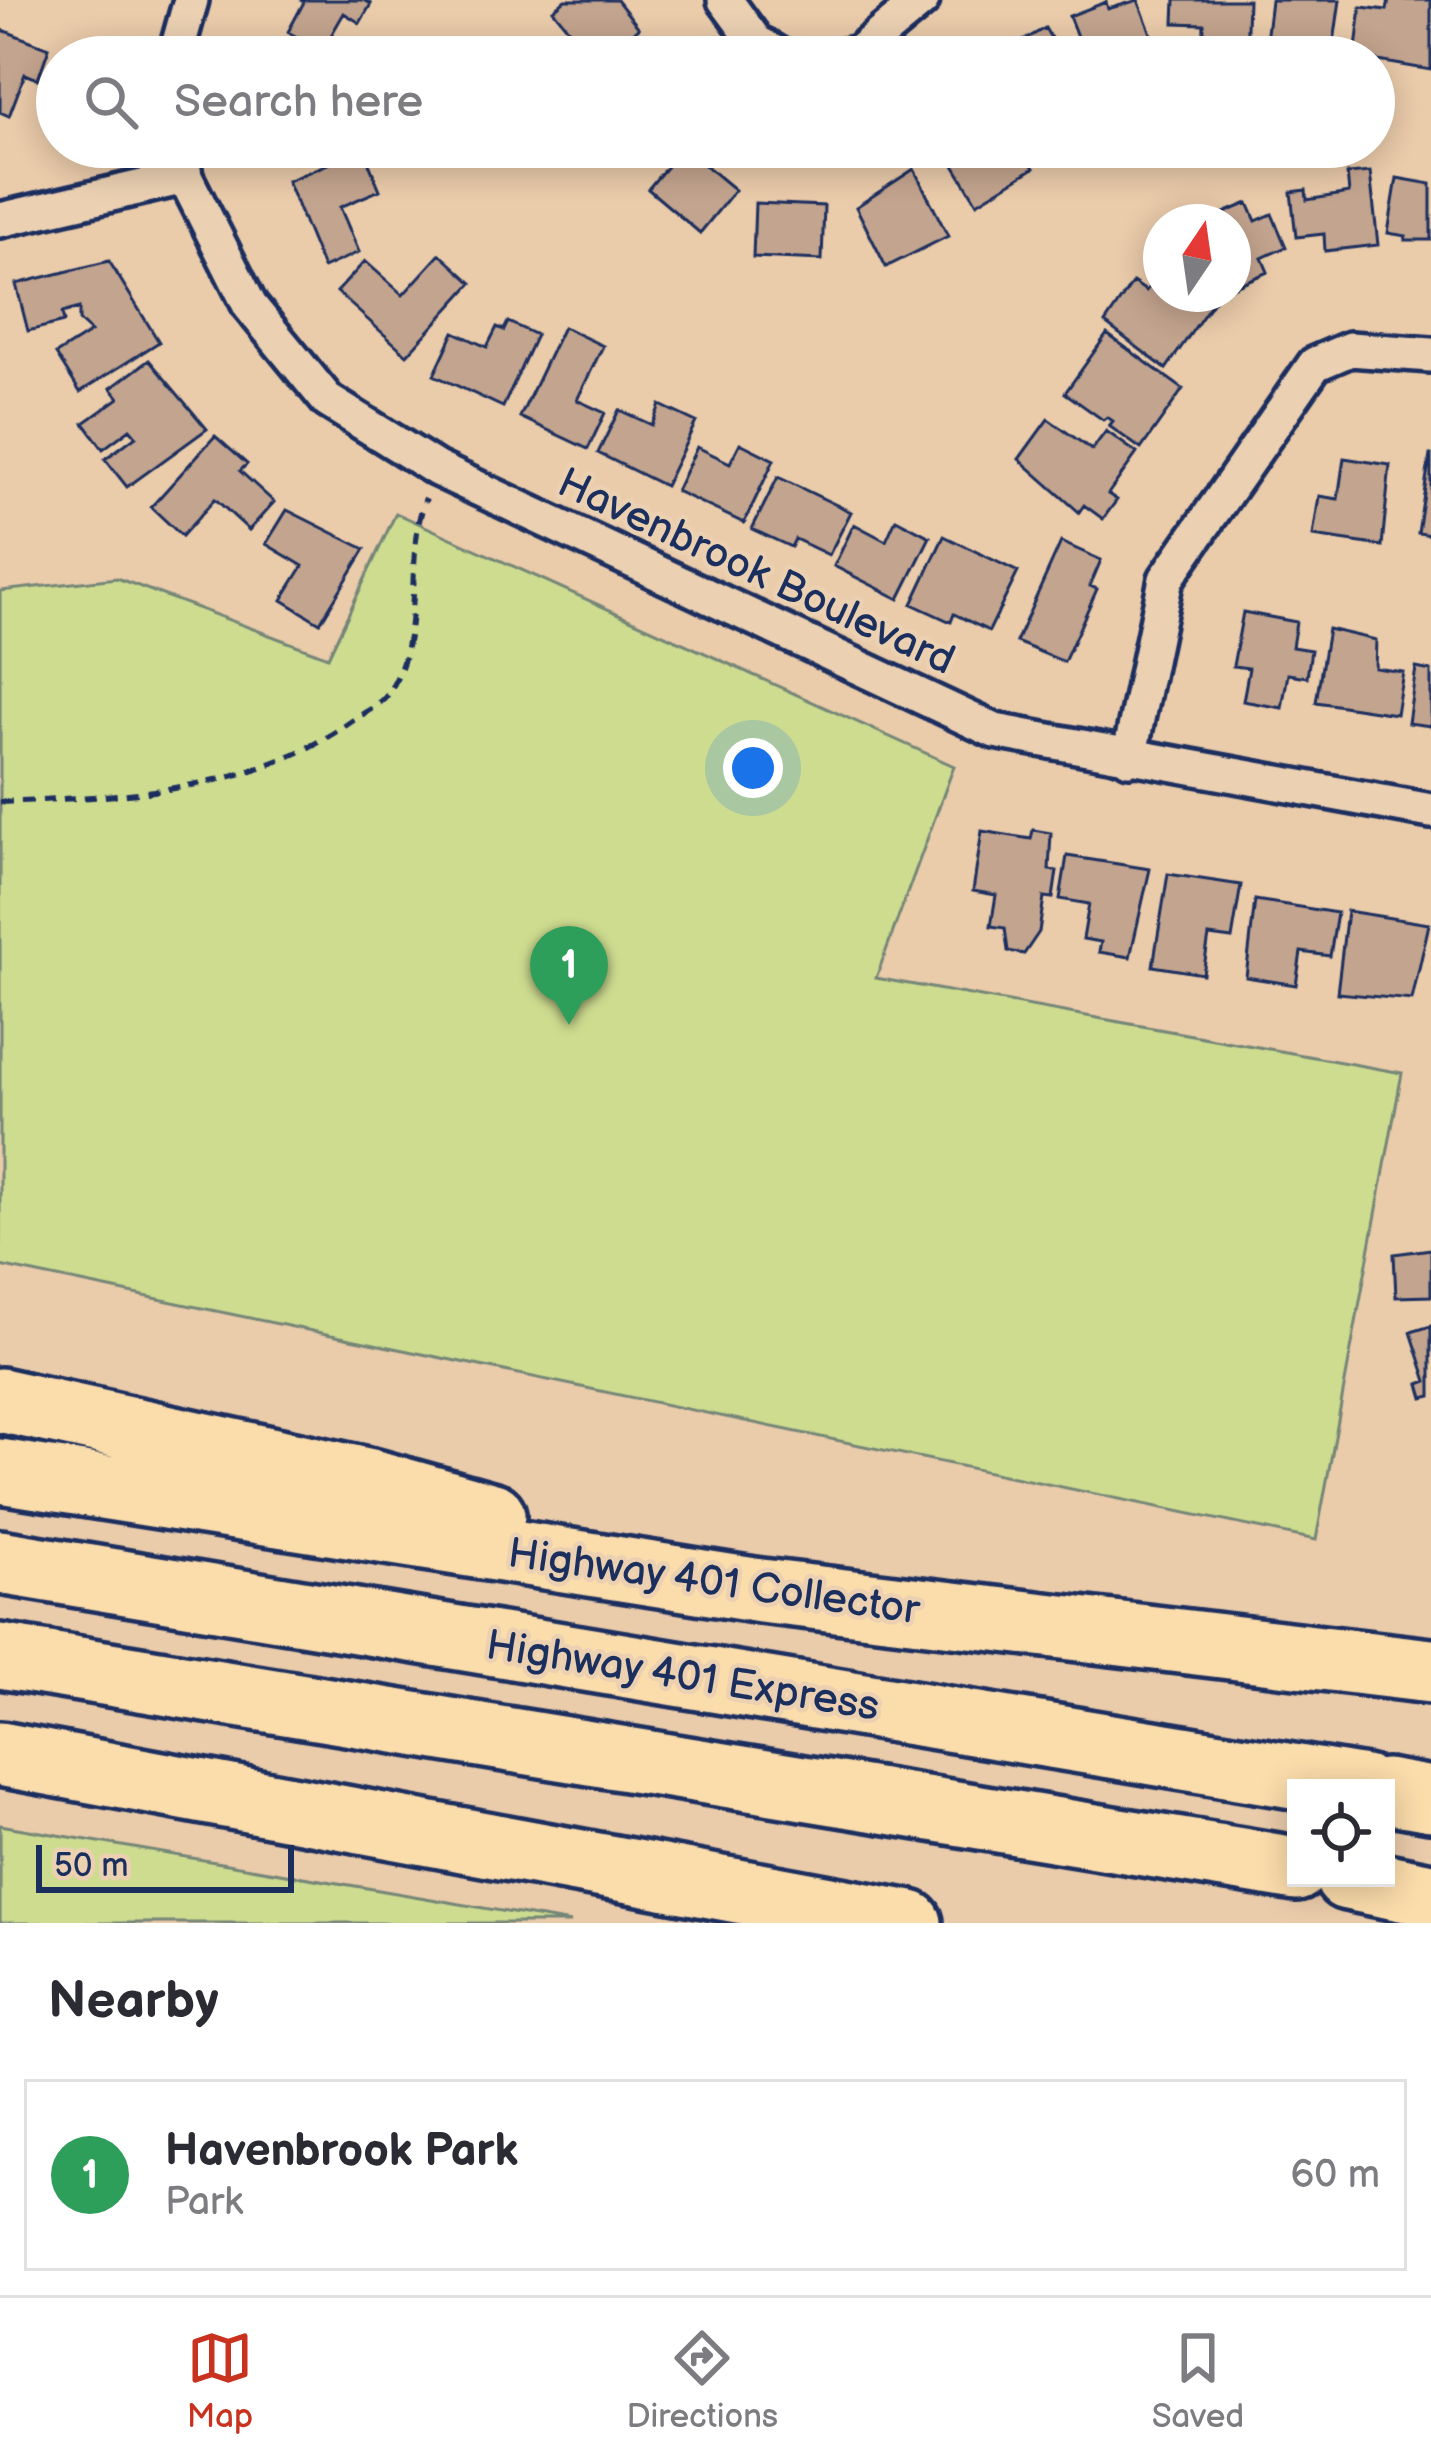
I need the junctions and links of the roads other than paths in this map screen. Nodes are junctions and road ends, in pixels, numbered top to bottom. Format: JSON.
{"nodes":[{"id":1,"x":191,"y":0,"type":"edge"},
{"id":2,"x":725,"y":0,"type":"edge"},
{"id":3,"x":922,"y":0,"type":"edge"},
{"id":4,"x":182,"y":36,"type":"edge"},
{"id":5,"x":752,"y":36,"type":"edge"},
{"id":6,"x":879,"y":36,"type":"edge"},
{"id":7,"x":164,"y":168,"type":"edge"},
{"id":8,"x":186,"y":168,"type":"edge"},
{"id":9,"x":0,"y":220,"type":"edge"},
{"id":10,"x":1431,"y":355,"type":"edge"},
{"id":11,"x":1129,"y":758,"type":"junction"},
{"id":12,"x":1431,"y":811,"type":"edge"},
{"id":13,"x":0,"y":1400,"type":"edge"},
{"id":14,"x":0,"y":1471,"type":"edge"},
{"id":15,"x":0,"y":1562,"type":"edge"},
{"id":16,"x":760,"y":1591,"type":"junction"},
{"id":17,"x":0,"y":1656,"type":"edge"},
{"id":18,"x":1431,"y":1671,"type":"edge"},
{"id":19,"x":0,"y":1754,"type":"edge"},
{"id":20,"x":1311,"y":1779,"type":"edge"},
{"id":21,"x":1395,"y":1793,"type":"edge"},
{"id":22,"x":1431,"y":1799,"type":"edge"},
{"id":23,"x":0,"y":1800,"type":"edge"},
{"id":24,"x":413,"y":1831,"type":"junction"},
{"id":25,"x":1287,"y":1868,"type":"edge"},
{"id":26,"x":1395,"y":1887,"type":"edge"},
{"id":27,"x":1431,"y":1893,"type":"edge"},
{"id":28,"x":910,"y":1923,"type":"edge"}],
"edges":[{"from":1,"to":4,"type":"street"},
{"from":2,"to":5,"type":"street"},
{"from":3,"to":6,"type":"street"},
{"from":7,"to":9,"type":"street"},
{"from":8,"to":11,"type":"street","name":"Havenbrook Boulevard"},
{"from":10,"to":11,"type":"street"},
{"from":11,"to":12,"type":"street","name":"Havenbrook Boulevard"},
{"from":13,"to":16,"type":"highway"},
{"from":14,"to":16,"type":"highway","name":"Highway 401 Collector"},
{"from":15,"to":20,"type":"highway","name":"Highway 401 Express"},
{"from":16,"to":18,"type":"highway","name":"Highway 401 Collector"},
{"from":17,"to":25,"type":"highway"},
{"from":19,"to":24,"type":"highway"},
{"from":21,"to":22,"type":"highway"},
{"from":23,"to":24,"type":"highway"},
{"from":24,"to":28,"type":"highway"},
{"from":26,"to":27,"type":"highway"}]}
